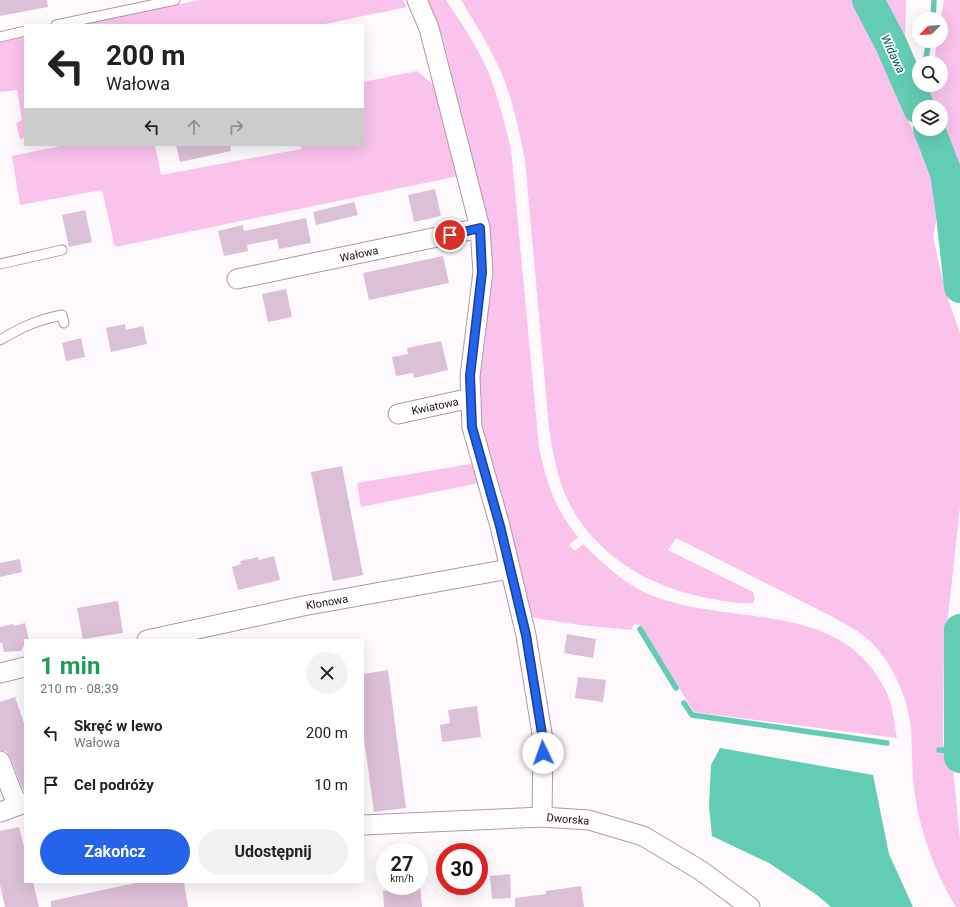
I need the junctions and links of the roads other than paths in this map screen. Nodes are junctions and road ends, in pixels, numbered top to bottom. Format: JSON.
{"nodes":[{"id":1,"x":175,"y":0,"type":"edge"},
{"id":2,"x":416,"y":0,"type":"edge"},
{"id":3,"x":61,"y":24,"type":"edge"},
{"id":4,"x":24,"y":31,"type":"edge"},
{"id":5,"x":0,"y":37,"type":"edge"},
{"id":6,"x":480,"y":228,"type":"junction"},
{"id":7,"x":62,"y":250,"type":"dead end"},
{"id":8,"x":0,"y":264,"type":"edge"},
{"id":9,"x":237,"y":279,"type":"dead end"},
{"id":10,"x":64,"y":323,"type":"dead end"},
{"id":11,"x":0,"y":340,"type":"edge"},
{"id":12,"x":471,"y":398,"type":"junction"},
{"id":13,"x":398,"y":414,"type":"dead end"},
{"id":14,"x":509,"y":569,"type":"junction"},
{"id":15,"x":152,"y":639,"type":"edge"},
{"id":16,"x":24,"y":667,"type":"edge"},
{"id":17,"x":0,"y":672,"type":"edge"},
{"id":18,"x":0,"y":761,"type":"edge"},
{"id":19,"x":14,"y":807,"type":"edge"},
{"id":20,"x":542,"y":817,"type":"junction"},
{"id":21,"x":364,"y":825,"type":"edge"},
{"id":22,"x":750,"y":907,"type":"edge"}],
"edges":[{"from":1,"to":3,"type":"lane"},
{"from":2,"to":6,"type":"street"},
{"from":4,"to":5,"type":"lane"},
{"from":6,"to":9,"type":"street","name":"Wałowa"},
{"from":6,"to":12,"type":"street"},
{"from":7,"to":8,"type":"lane"},
{"from":10,"to":11,"type":"lane"},
{"from":12,"to":13,"type":"street","name":"Kwiatowa"},
{"from":12,"to":14,"type":"street"},
{"from":14,"to":15,"type":"street","name":"Klonowa"},
{"from":14,"to":20,"type":"street"},
{"from":16,"to":17,"type":"street"},
{"from":18,"to":19,"type":"street"},
{"from":20,"to":21,"type":"street","name":"Dworska"},
{"from":20,"to":22,"type":"street","name":"Dworska"}]}
